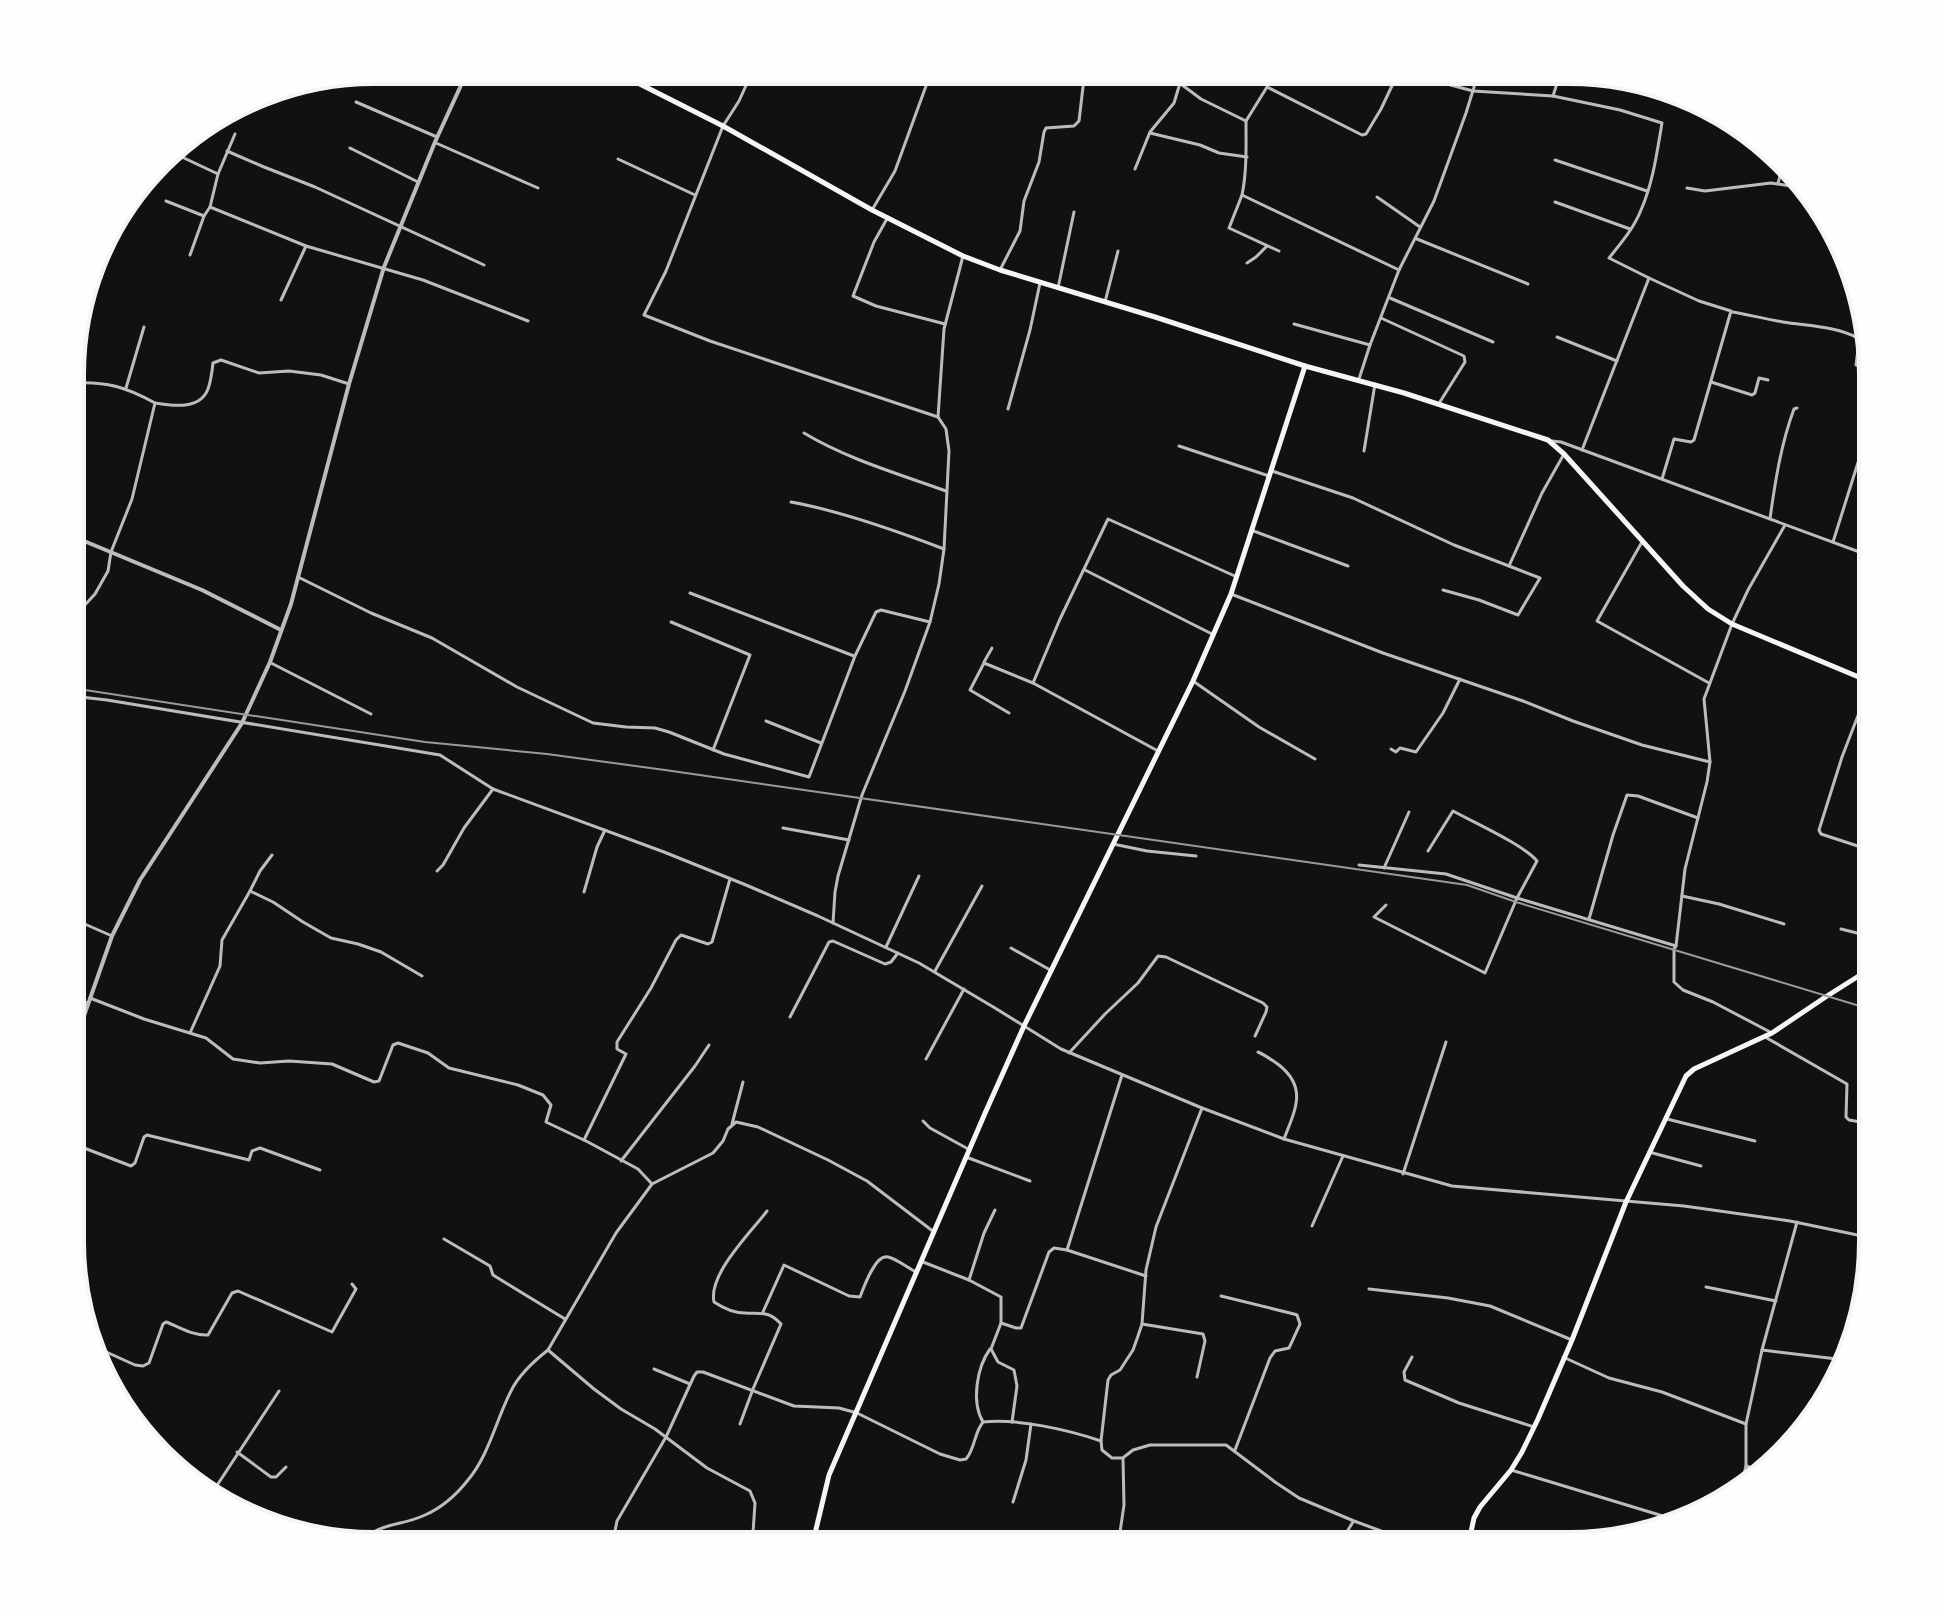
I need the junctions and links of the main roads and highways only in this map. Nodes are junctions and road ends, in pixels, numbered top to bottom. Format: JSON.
{"nodes":[{"id":1,"x":640,"y":84,"type":"edge"},
{"id":2,"x":1305,"y":366,"type":"junction"},
{"id":3,"x":1859,"y":677,"type":"edge"},
{"id":4,"x":1859,"y":976,"type":"edge"},
{"id":5,"x":815,"y":1532,"type":"edge"},
{"id":6,"x":1471,"y":1532,"type":"edge"}],
"edges":[{"from":1,"to":2,"type":"main road"},
{"from":2,"to":3,"type":"main road"},
{"from":2,"to":5,"type":"main road"},
{"from":4,"to":6,"type":"main road"}]}
